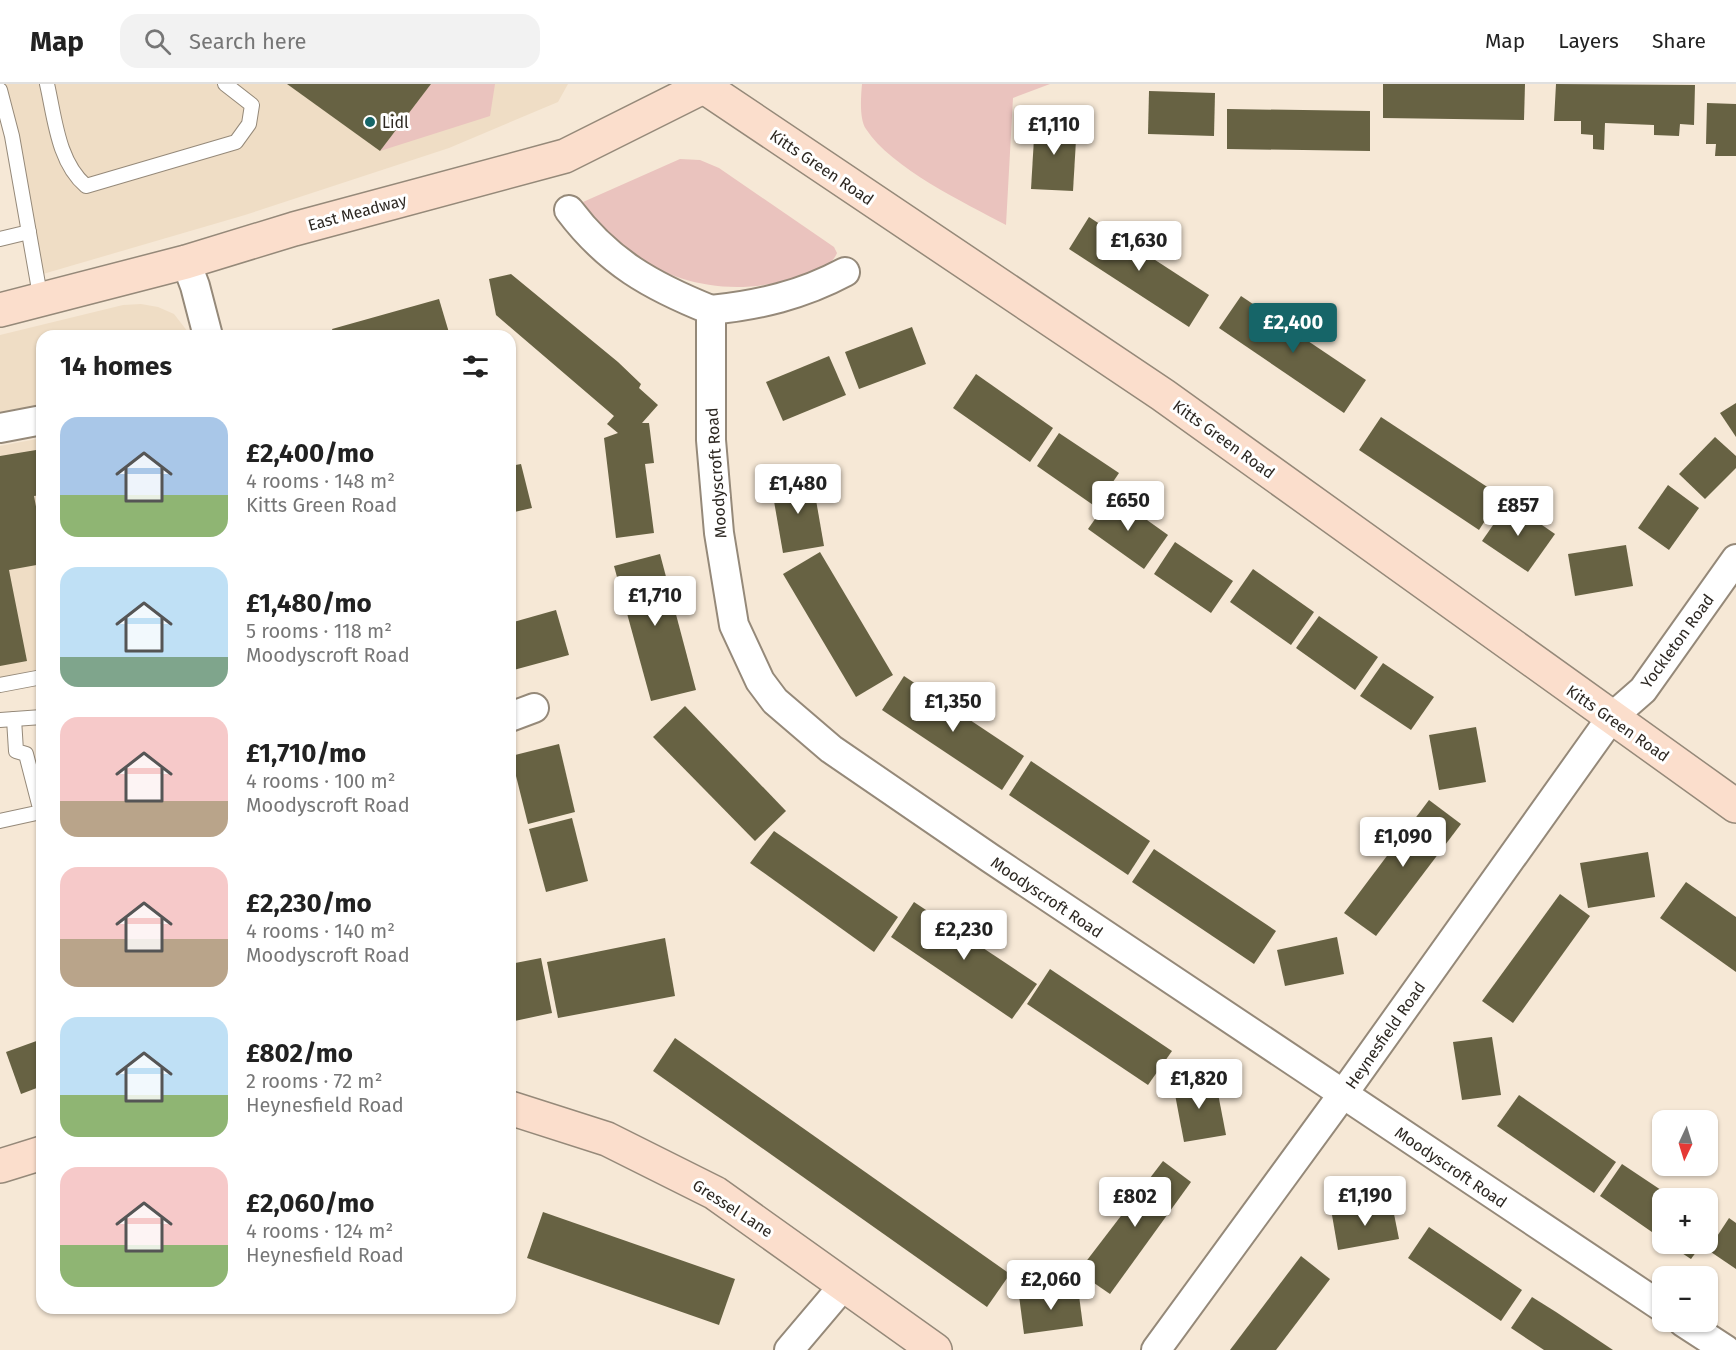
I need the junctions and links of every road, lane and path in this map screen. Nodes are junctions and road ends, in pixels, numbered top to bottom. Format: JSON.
{"nodes":[{"id":1,"x":47,"y":84,"type":"edge"},
{"id":2,"x":225,"y":84,"type":"edge"},
{"id":3,"x":704,"y":85,"type":"edge"},
{"id":4,"x":0,"y":90,"type":"edge"},
{"id":5,"x":569,"y":210,"type":"dead end"},
{"id":6,"x":29,"y":232,"type":"junction"},
{"id":7,"x":0,"y":239,"type":"edge"},
{"id":8,"x":186,"y":262,"type":"junction"},
{"id":9,"x":845,"y":272,"type":"dead end"},
{"id":10,"x":41,"y":301,"type":"junction"},
{"id":11,"x":0,"y":310,"type":"edge"},
{"id":12,"x":711,"y":310,"type":"junction"},
{"id":13,"x":206,"y":330,"type":"edge"},
{"id":14,"x":36,"y":421,"type":"edge"},
{"id":15,"x":0,"y":428,"type":"edge"},
{"id":16,"x":1736,"y":559,"type":"edge"},
{"id":17,"x":36,"y":678,"type":"edge"},
{"id":18,"x":0,"y":685,"type":"edge"},
{"id":19,"x":36,"y":717,"type":"edge"},
{"id":20,"x":1611,"y":718,"type":"junction"},
{"id":21,"x":14,"y":719,"type":"junction"},
{"id":22,"x":0,"y":720,"type":"edge"},
{"id":23,"x":36,"y":793,"type":"edge"},
{"id":24,"x":1736,"y":806,"type":"edge"},
{"id":25,"x":36,"y":813,"type":"edge"},
{"id":26,"x":0,"y":821,"type":"edge"},
{"id":27,"x":1343,"y":1094,"type":"junction"},
{"id":28,"x":516,"y":1110,"type":"edge"},
{"id":29,"x":36,"y":1155,"type":"edge"},
{"id":30,"x":0,"y":1166,"type":"edge"},
{"id":31,"x":844,"y":1285,"type":"junction"},
{"id":32,"x":1652,"y":1300,"type":"edge"},
{"id":33,"x":1698,"y":1332,"type":"edge"},
{"id":34,"x":789,"y":1350,"type":"edge"},
{"id":35,"x":935,"y":1350,"type":"edge"},
{"id":36,"x":1156,"y":1350,"type":"edge"},
{"id":37,"x":1726,"y":1350,"type":"edge"}],
"edges":[{"from":1,"to":2,"type":"lane"},
{"from":3,"to":8,"type":"street","name":"East Meadway"},
{"from":3,"to":20,"type":"street","name":"Kitts Green Road"},
{"from":4,"to":6,"type":"lane"},
{"from":5,"to":12,"type":"street"},
{"from":6,"to":7,"type":"lane"},
{"from":6,"to":10,"type":"lane"},
{"from":8,"to":10,"type":"street","name":"East Meadway"},
{"from":8,"to":13,"type":"street"},
{"from":9,"to":12,"type":"street"},
{"from":10,"to":11,"type":"street","name":"East Meadway"},
{"from":12,"to":27,"type":"street","name":"Moodyscroft Road"},
{"from":14,"to":15,"type":"street"},
{"from":16,"to":20,"type":"street","name":"Yockleton Road"},
{"from":17,"to":18,"type":"lane"},
{"from":19,"to":21,"type":"lane"},
{"from":20,"to":24,"type":"street","name":"Kitts Green Road"},
{"from":20,"to":27,"type":"street","name":"Heynesfield Road"},
{"from":21,"to":22,"type":"lane"},
{"from":21,"to":23,"type":"lane"},
{"from":25,"to":26,"type":"lane"},
{"from":27,"to":32,"type":"street","name":"Moodyscroft Road"},
{"from":27,"to":36,"type":"street","name":"Heynesfield Road"},
{"from":28,"to":31,"type":"street","name":"Gressel Lane"},
{"from":29,"to":30,"type":"street"},
{"from":31,"to":34,"type":"street"},
{"from":31,"to":35,"type":"street","name":"Gressel Lane"},
{"from":33,"to":37,"type":"street"}]}
